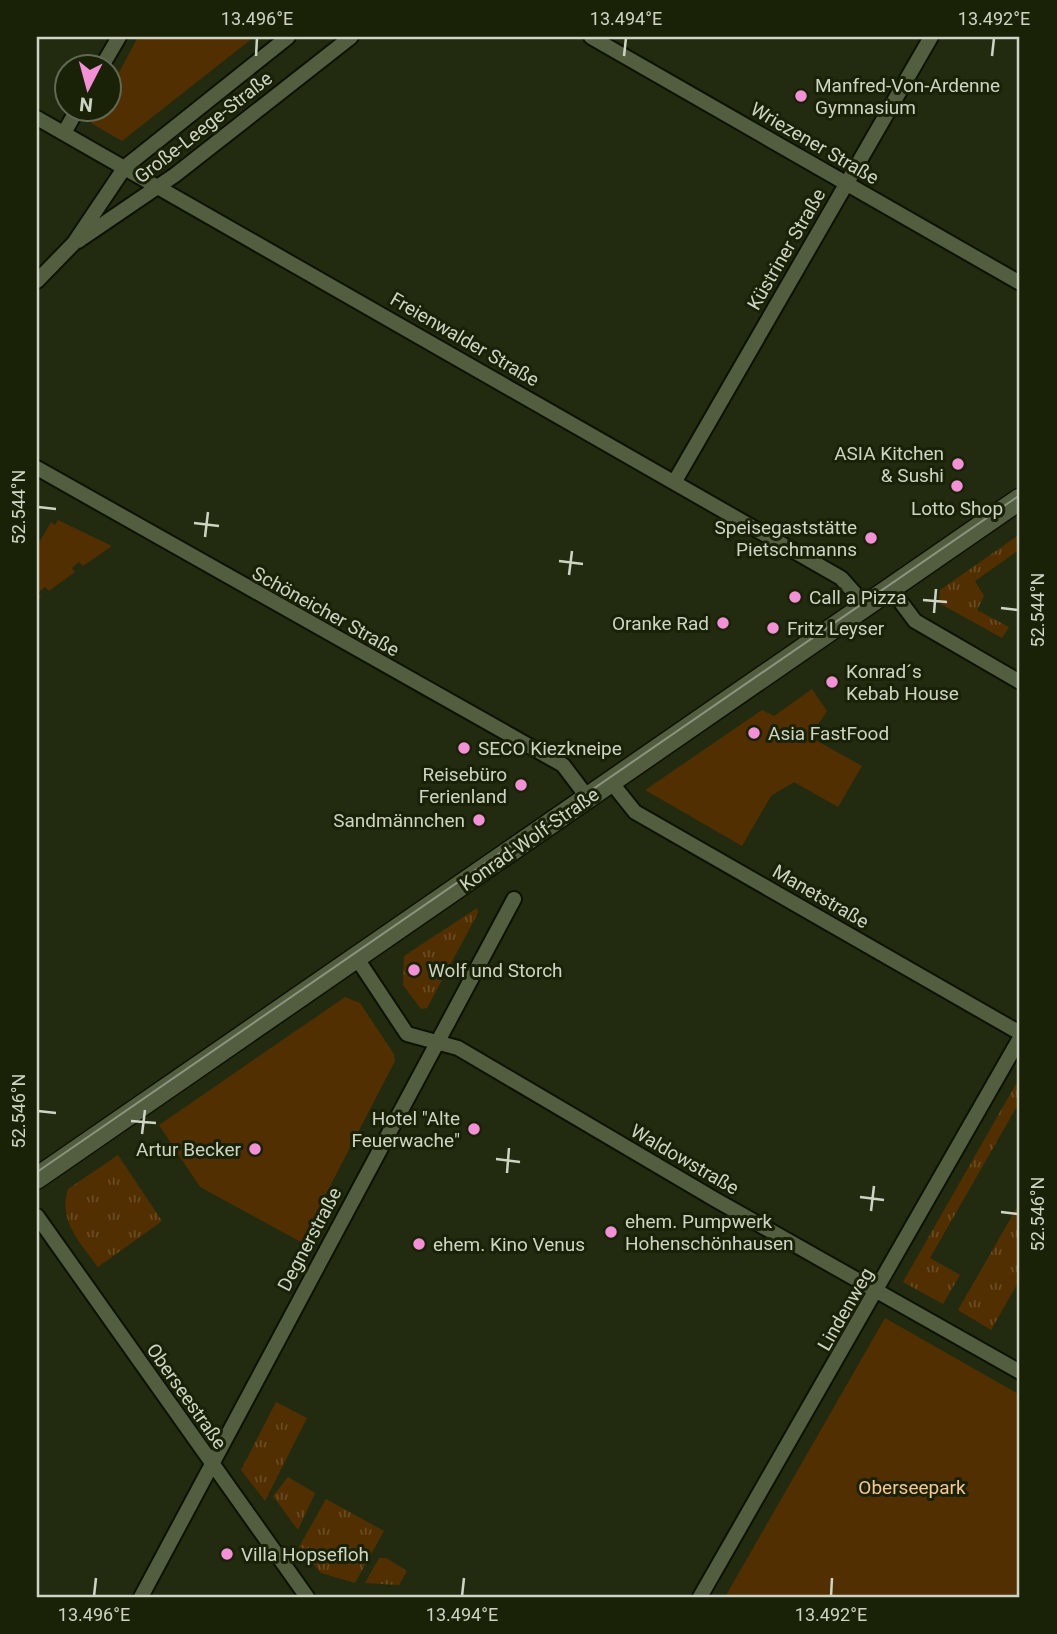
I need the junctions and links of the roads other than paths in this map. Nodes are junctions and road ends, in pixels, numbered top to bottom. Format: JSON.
{"nodes":[{"id":1,"x":288,"y":37,"type":"edge"},
{"id":2,"x":351,"y":37,"type":"edge"},
{"id":3,"x":591,"y":37,"type":"edge"},
{"id":4,"x":931,"y":37,"type":"edge"},
{"id":5,"x":37,"y":118,"type":"edge"},
{"id":6,"x":70,"y":122,"type":"edge"},
{"id":7,"x":64,"y":133,"type":"junction"},
{"id":8,"x":125,"y":167,"type":"junction"},
{"id":9,"x":846,"y":183,"type":"junction"},
{"id":10,"x":158,"y":186,"type":"junction"},
{"id":11,"x":74,"y":243,"type":"junction"},
{"id":12,"x":37,"y":281,"type":"edge"},
{"id":13,"x":1020,"y":283,"type":"edge"},
{"id":14,"x":37,"y":468,"type":"edge"},
{"id":15,"x":675,"y":481,"type":"junction"},
{"id":16,"x":1020,"y":499,"type":"edge"},
{"id":17,"x":891,"y":589,"type":"junction"},
{"id":18,"x":866,"y":606,"type":"junction"},
{"id":19,"x":1020,"y":682,"type":"edge"},
{"id":20,"x":611,"y":782,"type":"junction"},
{"id":21,"x":588,"y":798,"type":"junction"},
{"id":22,"x":514,"y":899,"type":"dead end"},
{"id":23,"x":356,"y":957,"type":"junction"},
{"id":24,"x":1020,"y":1033,"type":"edge"},
{"id":25,"x":1020,"y":1038,"type":"edge"},
{"id":26,"x":437,"y":1042,"type":"junction"},
{"id":27,"x":37,"y":1178,"type":"edge"},
{"id":28,"x":37,"y":1216,"type":"edge"},
{"id":29,"x":878,"y":1291,"type":"junction"},
{"id":30,"x":1020,"y":1372,"type":"edge"},
{"id":31,"x":211,"y":1462,"type":"junction"},
{"id":32,"x":141,"y":1597,"type":"edge"},
{"id":33,"x":307,"y":1597,"type":"edge"},
{"id":34,"x":700,"y":1597,"type":"edge"}],
"edges":[{"from":1,"to":8,"type":"street","name":"Große-Leege-Straße"},
{"from":2,"to":10,"type":"street","name":"Große-Leege-Straße"},
{"from":3,"to":9,"type":"street","name":"Wriezener Straße"},
{"from":4,"to":9,"type":"street","name":"Küstriner Straße"},
{"from":5,"to":7,"type":"street","name":"Freienwalder Straße"},
{"from":6,"to":7,"type":"street"},
{"from":7,"to":8,"type":"street","name":"Freienwalder Straße"},
{"from":8,"to":10,"type":"street","name":"Freienwalder Straße"},
{"from":8,"to":11,"type":"street","name":"Große-Leege-Straße"},
{"from":9,"to":13,"type":"street","name":"Wriezener Straße"},
{"from":9,"to":15,"type":"street","name":"Küstriner Straße"},
{"from":10,"to":11,"type":"street","name":"Große-Leege-Straße"},
{"from":10,"to":15,"type":"street","name":"Freienwalder Straße"},
{"from":11,"to":12,"type":"street","name":"Große-Leege-Straße"},
{"from":14,"to":21,"type":"street","name":"Schöneicher Straße"},
{"from":15,"to":18,"type":"street","name":"Freienwalder Straße"},
{"from":16,"to":17,"type":"main road","name":"Konrad-Wolf-Straße"},
{"from":17,"to":18,"type":"main road","name":"Konrad-Wolf-Straße"},
{"from":17,"to":19,"type":"street"},
{"from":18,"to":20,"type":"main road","name":"Konrad-Wolf-Straße"},
{"from":20,"to":21,"type":"main road","name":"Konrad-Wolf-Straße"},
{"from":20,"to":24,"type":"street","name":"Manetstraße"},
{"from":21,"to":23,"type":"main road","name":"Konrad-Wolf-Straße"},
{"from":22,"to":26,"type":"street","name":"Degnerstraße"},
{"from":23,"to":26,"type":"street","name":"Waldowstraße"},
{"from":23,"to":27,"type":"main road","name":"Konrad-Wolf-Straße"},
{"from":25,"to":29,"type":"street","name":"Lindenweg"},
{"from":26,"to":29,"type":"street","name":"Waldowstraße"},
{"from":26,"to":31,"type":"street","name":"Degnerstraße"},
{"from":28,"to":31,"type":"street","name":"Oberseestraße"},
{"from":29,"to":30,"type":"street","name":"Waldowstraße"},
{"from":29,"to":34,"type":"street","name":"Lindenweg"},
{"from":31,"to":32,"type":"street","name":"Degnerstraße"},
{"from":31,"to":33,"type":"street","name":"Oberseestraße"}]}
